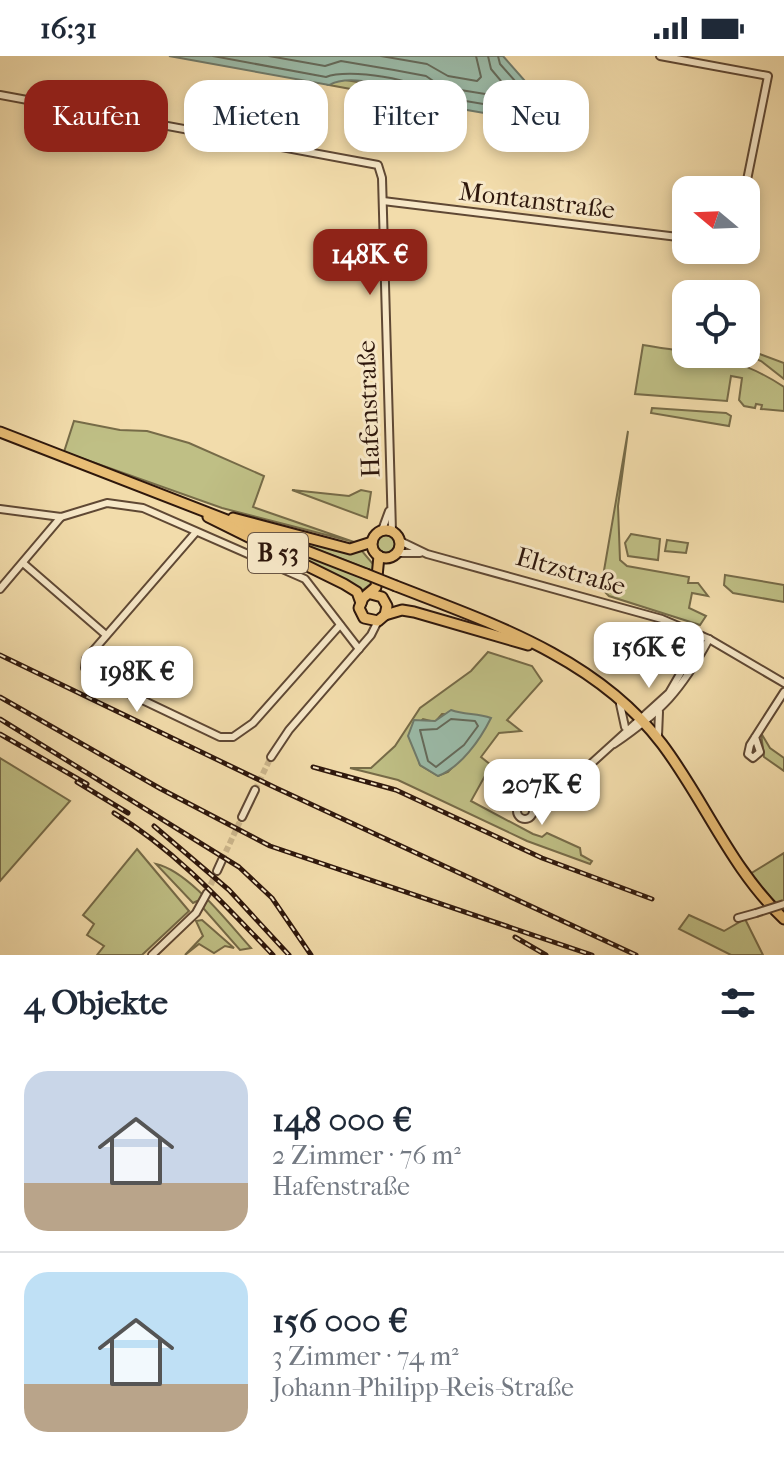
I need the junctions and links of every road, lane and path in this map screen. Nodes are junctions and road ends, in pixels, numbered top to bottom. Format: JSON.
{"nodes":[{"id":1,"x":660,"y":56,"type":"edge"},
{"id":2,"x":0,"y":95,"type":"edge"},
{"id":3,"x":748,"y":176,"type":"edge"},
{"id":4,"x":383,"y":201,"type":"junction"},
{"id":5,"x":672,"y":236,"type":"edge"},
{"id":6,"x":0,"y":432,"type":"edge"},
{"id":7,"x":191,"y":506,"type":"junction"},
{"id":8,"x":0,"y":509,"type":"edge"},
{"id":9,"x":202,"y":511,"type":"junction"},
{"id":10,"x":61,"y":517,"type":"junction"},
{"id":11,"x":387,"y":531,"type":"junction"},
{"id":12,"x":196,"y":532,"type":"junction"},
{"id":13,"x":400,"y":541,"type":"junction"},
{"id":14,"x":372,"y":542,"type":"junction"},
{"id":15,"x":427,"y":554,"type":"junction"},
{"id":16,"x":394,"y":555,"type":"junction"},
{"id":17,"x":379,"y":556,"type":"junction"},
{"id":18,"x":23,"y":563,"type":"junction"},
{"id":19,"x":0,"y":589,"type":"edge"},
{"id":20,"x":371,"y":594,"type":"junction"},
{"id":21,"x":382,"y":597,"type":"junction"},
{"id":22,"x":361,"y":603,"type":"junction"},
{"id":23,"x":377,"y":619,"type":"junction"},
{"id":24,"x":340,"y":625,"type":"junction"},
{"id":25,"x":681,"y":627,"type":"junction"},
{"id":26,"x":106,"y":635,"type":"junction"},
{"id":27,"x":706,"y":638,"type":"junction"},
{"id":28,"x":359,"y":649,"type":"junction"},
{"id":29,"x":548,"y":650,"type":"junction"},
{"id":30,"x":694,"y":652,"type":"junction"},
{"id":31,"x":784,"y":683,"type":"edge"},
{"id":32,"x":784,"y":692,"type":"edge"},
{"id":33,"x":619,"y":700,"type":"junction"},
{"id":34,"x":660,"y":711,"type":"junction"},
{"id":35,"x":641,"y":721,"type":"junction"},
{"id":36,"x":624,"y":730,"type":"junction"},
{"id":37,"x":755,"y":737,"type":"dead end"},
{"id":38,"x":659,"y":740,"type":"junction"},
{"id":39,"x":598,"y":755,"type":"junction"},
{"id":40,"x":271,"y":757,"type":"tunnel mouth"},
{"id":41,"x":255,"y":790,"type":"tunnel mouth"},
{"id":42,"x":533,"y":810,"type":"dead end"},
{"id":43,"x":242,"y":817,"type":"tunnel mouth"},
{"id":44,"x":222,"y":860,"type":"tunnel mouth"},
{"id":45,"x":217,"y":871,"type":"tunnel mouth"},
{"id":46,"x":207,"y":893,"type":"tunnel mouth"},
{"id":47,"x":784,"y":904,"type":"edge"},
{"id":48,"x":738,"y":918,"type":"dead end"},
{"id":49,"x":784,"y":919,"type":"edge"},
{"id":50,"x":152,"y":955,"type":"edge"}],
"edges":[{"from":1,"to":3,"type":"street"},
{"from":2,"to":4,"type":"street","name":"Hafenstraße"},
{"from":4,"to":5,"type":"street","name":"Montanstraße"},
{"from":4,"to":11,"type":"street","name":"Hafenstraße"},
{"from":6,"to":7,"type":"main road","number":"B 53"},
{"from":7,"to":9,"type":"main road","number":"B 53"},
{"from":7,"to":22,"type":"main road","number":"B 53"},
{"from":8,"to":10,"type":"street"},
{"from":9,"to":14,"type":"main road","number":"B 53"},
{"from":9,"to":29,"type":"main road","number":"B 53","bridge":true},
{"from":10,"to":12,"type":"street"},
{"from":10,"to":18,"type":"street"},
{"from":11,"to":13,"type":"main road"},
{"from":11,"to":14,"type":"main road"},
{"from":12,"to":24,"type":"street"},
{"from":12,"to":26,"type":"street"},
{"from":13,"to":15,"type":"street","name":"Eltzstraße"},
{"from":13,"to":16,"type":"main road"},
{"from":14,"to":17,"type":"main road"},
{"from":15,"to":16,"type":"street","name":"Eltzstraße"},
{"from":15,"to":25,"type":"street","name":"Eltzstraße"},
{"from":16,"to":17,"type":"main road"},
{"from":16,"to":21,"type":"main road"},
{"from":17,"to":20,"type":"main road"},
{"from":18,"to":19,"type":"street"},
{"from":18,"to":26,"type":"street"},
{"from":20,"to":21,"type":"main road"},
{"from":20,"to":22,"type":"main road"},
{"from":21,"to":23,"type":"main road"},
{"from":22,"to":23,"type":"main road","number":"B 53"},
{"from":23,"to":28,"type":"street"},
{"from":23,"to":29,"type":"main road"},
{"from":24,"to":26,"type":"street"},
{"from":24,"to":28,"type":"street"},
{"from":25,"to":27,"type":"street","name":"Eltzstraße"},
{"from":25,"to":30,"type":"street"},
{"from":27,"to":30,"type":"street"},
{"from":27,"to":31,"type":"street","name":"Eltzstraße"},
{"from":27,"to":34,"type":"street"},
{"from":28,"to":40,"type":"street"},
{"from":29,"to":33,"type":"main road","number":"B 53"},
{"from":30,"to":35,"type":"street"},
{"from":32,"to":37,"type":"street"},
{"from":33,"to":35,"type":"main road","number":"B 53"},
{"from":33,"to":36,"type":"street"},
{"from":34,"to":35,"type":"street"},
{"from":34,"to":38,"type":"street"},
{"from":35,"to":36,"type":"street"},
{"from":35,"to":38,"type":"main road","number":"B 53"},
{"from":35,"to":39,"type":"street"},
{"from":36,"to":39,"type":"street"},
{"from":38,"to":49,"type":"main road","number":"B 53"},
{"from":39,"to":42,"type":"street"},
{"from":41,"to":43,"type":"street"},
{"from":44,"to":45,"type":"street"},
{"from":46,"to":50,"type":"street"},
{"from":47,"to":48,"type":"street","bridge":true}]}
